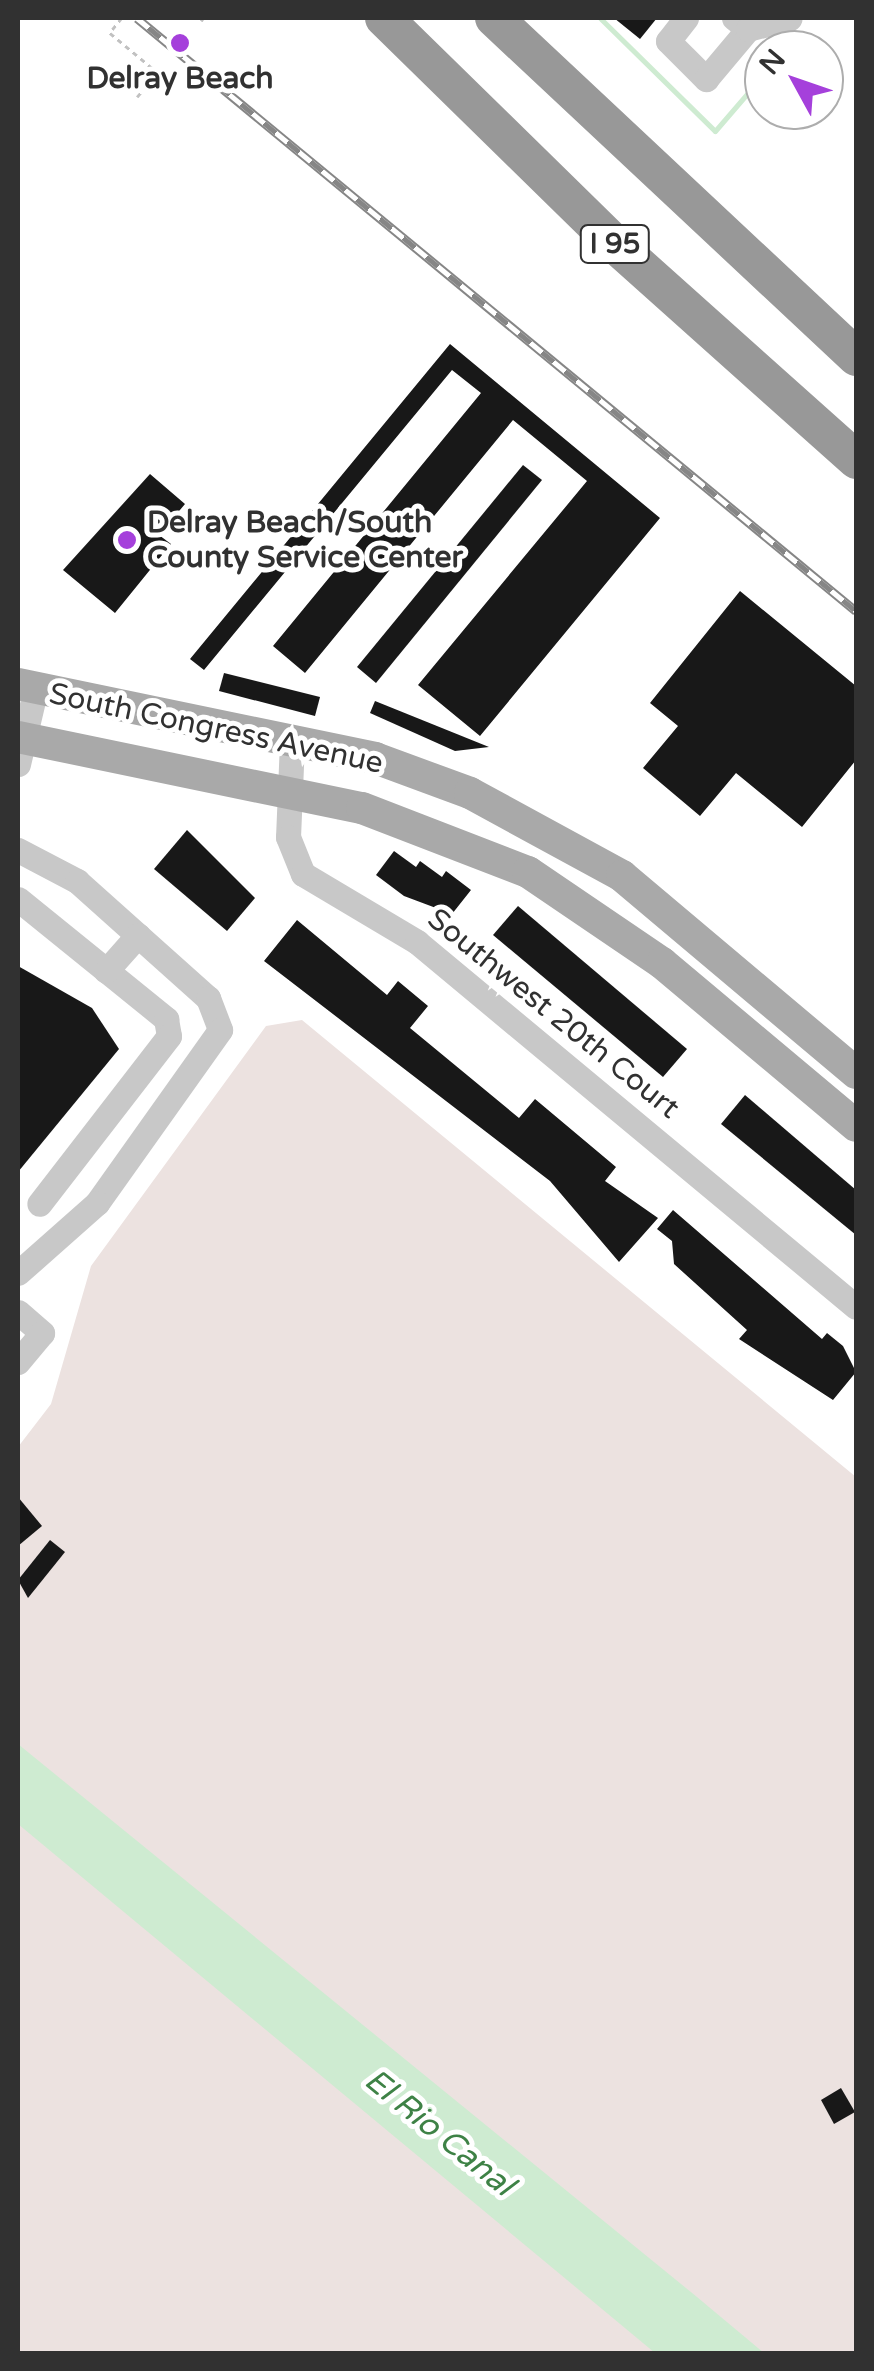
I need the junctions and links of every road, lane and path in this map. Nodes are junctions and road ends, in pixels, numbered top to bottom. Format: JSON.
{"nodes":[{"id":1,"x":122,"y":18,"type":"edge"},
{"id":2,"x":384,"y":18,"type":"edge"},
{"id":3,"x":494,"y":18,"type":"edge"},
{"id":4,"x":686,"y":18,"type":"edge"},
{"id":5,"x":788,"y":20,"type":"edge"},
{"id":6,"x":741,"y":23,"type":"edge"},
{"id":7,"x":162,"y":68,"type":"dead end"},
{"id":8,"x":158,"y":72,"type":"junction"},
{"id":9,"x":137,"y":97,"type":"dead end"},
{"id":10,"x":856,"y":357,"type":"edge"},
{"id":11,"x":856,"y":460,"type":"edge"},
{"id":12,"x":26,"y":688,"type":"edge"},
{"id":13,"x":292,"y":742,"type":"junction"},
{"id":14,"x":20,"y":747,"type":"edge"},
{"id":15,"x":286,"y":791,"type":"junction"},
{"id":16,"x":18,"y":850,"type":"edge"},
{"id":17,"x":18,"y":899,"type":"edge"},
{"id":18,"x":138,"y":935,"type":"junction"},
{"id":19,"x":106,"y":971,"type":"junction"},
{"id":20,"x":846,"y":1065,"type":"edge"},
{"id":21,"x":809,"y":1087,"type":"junction"},
{"id":22,"x":856,"y":1126,"type":"edge"},
{"id":23,"x":96,"y":1132,"type":"junction"},
{"id":24,"x":128,"y":1160,"type":"junction"},
{"id":25,"x":40,"y":1204,"type":"dead end"},
{"id":26,"x":22,"y":1259,"type":"edge"},
{"id":27,"x":856,"y":1307,"type":"edge"},
{"id":28,"x":18,"y":1312,"type":"edge"},
{"id":29,"x":18,"y":1362,"type":"edge"}],
"edges":[{"from":1,"to":8,"type":"path"},
{"from":2,"to":11,"type":"highway","number":"I 95"},
{"from":3,"to":10,"type":"highway","number":"I 95"},
{"from":4,"to":6,"type":"street"},
{"from":5,"to":6,"type":"street"},
{"from":7,"to":8,"type":"path"},
{"from":8,"to":9,"type":"path"},
{"from":12,"to":13,"type":"main road","name":"South Congress Avenue"},
{"from":12,"to":14,"type":"street"},
{"from":13,"to":15,"type":"street","name":"Southwest 20th Court"},
{"from":13,"to":20,"type":"main road","name":"South Congress Avenue"},
{"from":14,"to":15,"type":"main road","name":"South Congress Avenue"},
{"from":15,"to":21,"type":"main road","name":"South Congress Avenue"},
{"from":15,"to":27,"type":"street","name":"Southwest 20th Court"},
{"from":16,"to":18,"type":"street"},
{"from":17,"to":19,"type":"street"},
{"from":18,"to":19,"type":"street"},
{"from":18,"to":24,"type":"street"},
{"from":19,"to":23,"type":"street"},
{"from":20,"to":21,"type":"street"},
{"from":21,"to":22,"type":"main road","name":"South Congress Avenue"},
{"from":23,"to":24,"type":"street"},
{"from":23,"to":25,"type":"street"},
{"from":24,"to":26,"type":"street"},
{"from":28,"to":29,"type":"street"}]}
